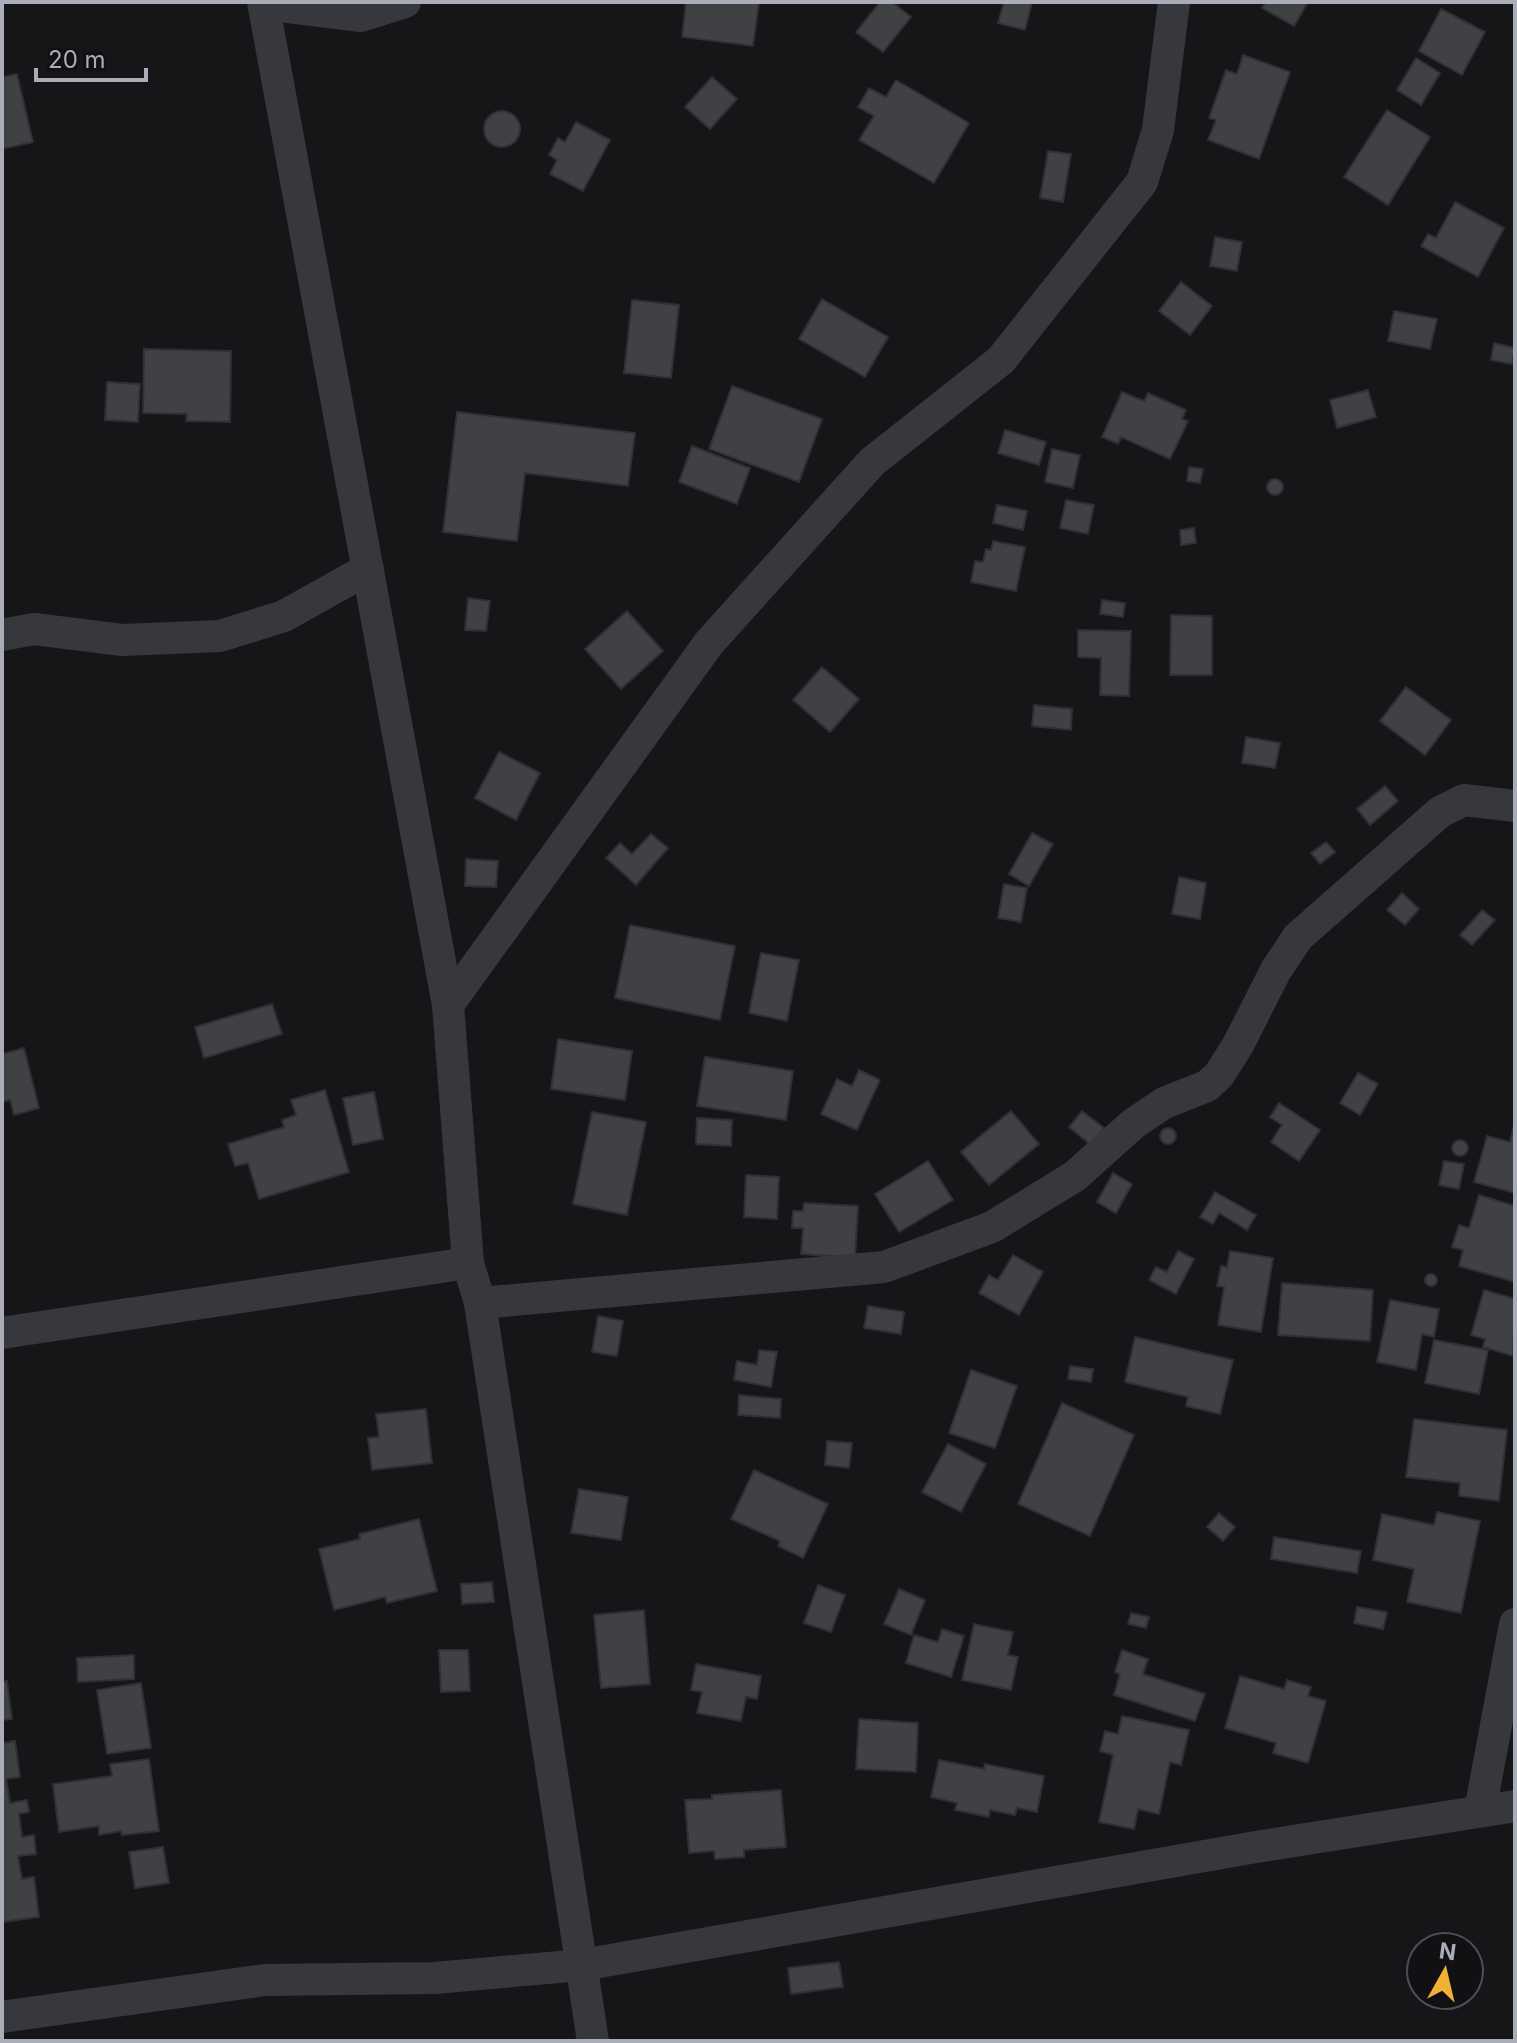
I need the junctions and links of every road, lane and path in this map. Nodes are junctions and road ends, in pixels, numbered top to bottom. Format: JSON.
{"nodes":[{"id":1,"x":405,"y":2,"type":"edge"},
{"id":2,"x":1174,"y":2,"type":"edge"},
{"id":3,"x":263,"y":3,"type":"edge"},
{"id":4,"x":368,"y":569,"type":"junction"},
{"id":5,"x":2,"y":635,"type":"edge"},
{"id":6,"x":1515,"y":806,"type":"edge"},
{"id":7,"x":448,"y":1005,"type":"junction"},
{"id":8,"x":468,"y":1263,"type":"junction"},
{"id":9,"x":480,"y":1303,"type":"junction"},
{"id":10,"x":2,"y":1333,"type":"edge"},
{"id":11,"x":1515,"y":1624,"type":"edge"},
{"id":12,"x":1515,"y":1806,"type":"edge"},
{"id":13,"x":1480,"y":1811,"type":"junction"},
{"id":14,"x":582,"y":1965,"type":"junction"},
{"id":15,"x":2,"y":2017,"type":"edge"},
{"id":16,"x":593,"y":2041,"type":"edge"}],
"edges":[{"from":1,"to":3,"type":"street"},
{"from":2,"to":7,"type":"street"},
{"from":3,"to":4,"type":"street"},
{"from":4,"to":5,"type":"street"},
{"from":4,"to":7,"type":"street"},
{"from":6,"to":9,"type":"street"},
{"from":7,"to":8,"type":"street"},
{"from":8,"to":9,"type":"street"},
{"from":8,"to":10,"type":"street"},
{"from":9,"to":14,"type":"street"},
{"from":11,"to":13,"type":"street"},
{"from":12,"to":13,"type":"street"},
{"from":13,"to":14,"type":"street"},
{"from":14,"to":15,"type":"street"},
{"from":14,"to":16,"type":"street"}]}
